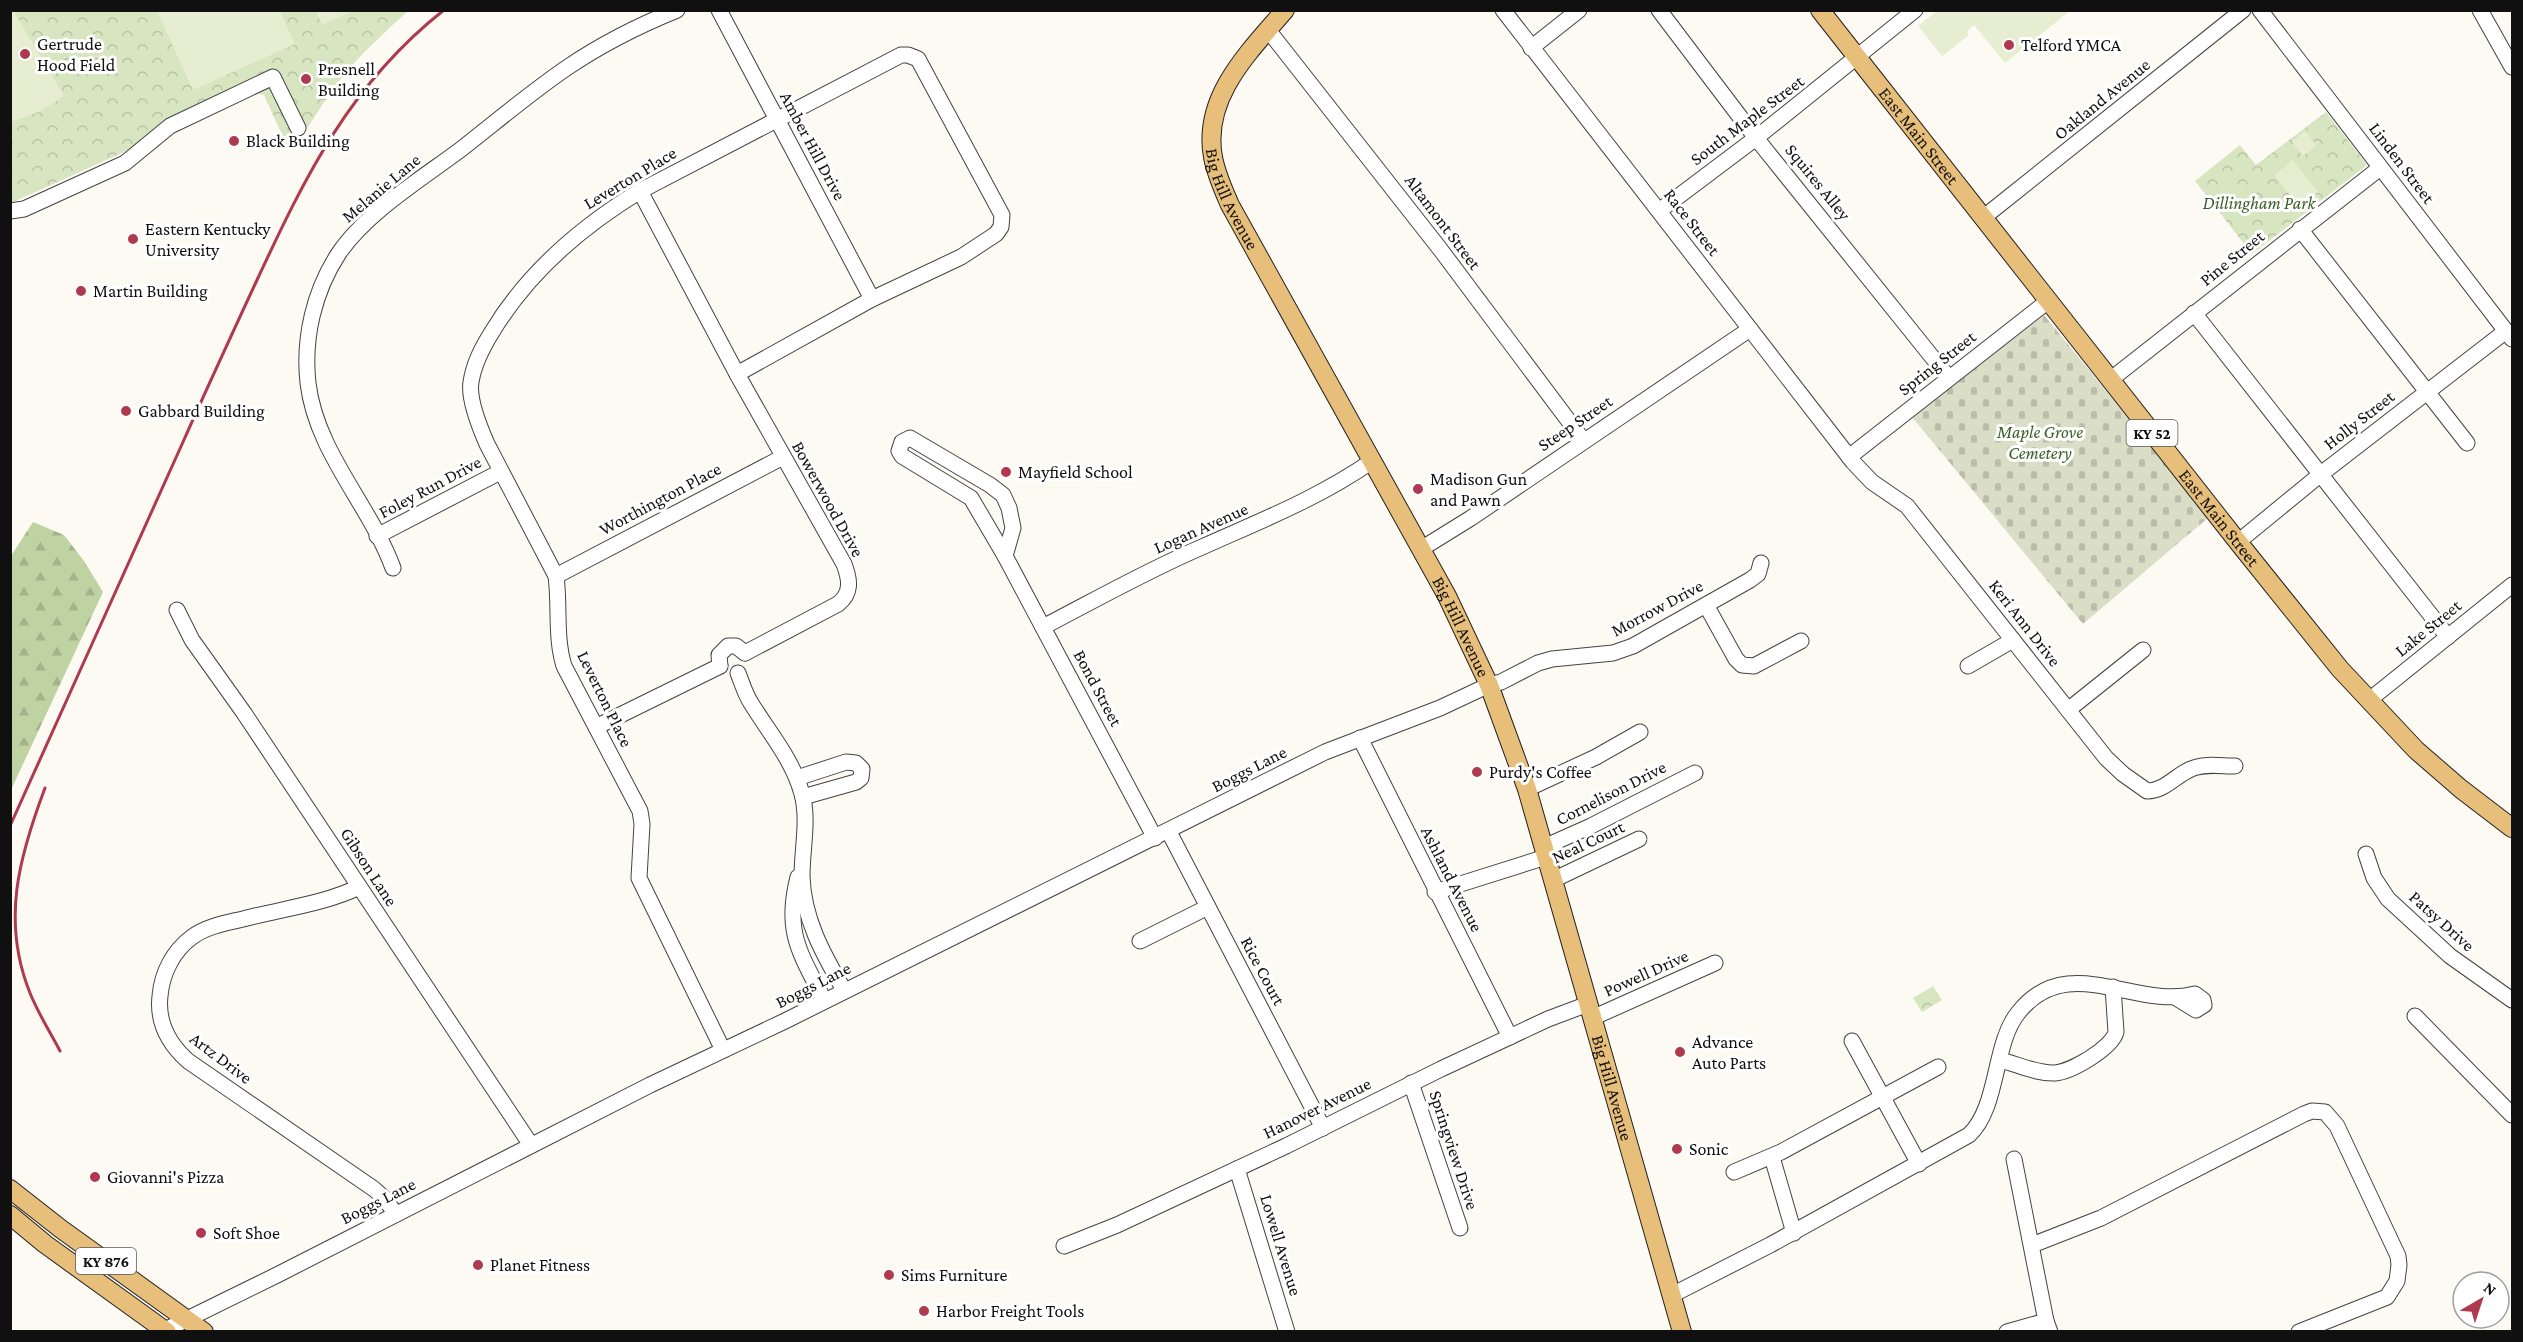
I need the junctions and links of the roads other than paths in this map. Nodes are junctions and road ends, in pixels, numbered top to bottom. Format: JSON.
{"nodes":[{"id":1,"x":677,"y":10,"type":"edge"},
{"id":2,"x":719,"y":10,"type":"edge"},
{"id":3,"x":1285,"y":10,"type":"edge"},
{"id":4,"x":1503,"y":10,"type":"edge"},
{"id":5,"x":1579,"y":10,"type":"edge"},
{"id":6,"x":1659,"y":10,"type":"edge"},
{"id":7,"x":1820,"y":10,"type":"edge"},
{"id":8,"x":1915,"y":10,"type":"edge"},
{"id":9,"x":2243,"y":10,"type":"edge"},
{"id":10,"x":2260,"y":10,"type":"edge"},
{"id":11,"x":2480,"y":10,"type":"edge"},
{"id":12,"x":1268,"y":30,"type":"junction"},
{"id":13,"x":1531,"y":48,"type":"junction"},
{"id":14,"x":1856,"y":57,"type":"junction"},
{"id":15,"x":2512,"y":67,"type":"edge"},
{"id":16,"x":777,"y":120,"type":"junction"},
{"id":17,"x":297,"y":128,"type":"dead end"},
{"id":18,"x":1756,"y":138,"type":"junction"},
{"id":19,"x":2380,"y":168,"type":"junction"},
{"id":20,"x":640,"y":191,"type":"junction"},
{"id":21,"x":10,"y":211,"type":"edge"},
{"id":22,"x":1659,"y":211,"type":"junction"},
{"id":23,"x":1984,"y":217,"type":"junction"},
{"id":24,"x":2300,"y":229,"type":"junction"},
{"id":25,"x":872,"y":299,"type":"junction"},
{"id":26,"x":2048,"y":301,"type":"junction"},
{"id":27,"x":2194,"y":313,"type":"junction"},
{"id":28,"x":1750,"y":329,"type":"junction"},
{"id":29,"x":2509,"y":335,"type":"edge"},
{"id":30,"x":737,"y":374,"type":"junction"},
{"id":31,"x":1949,"y":378,"type":"junction"},
{"id":32,"x":2110,"y":380,"type":"junction"},
{"id":33,"x":2427,"y":393,"type":"junction"},
{"id":34,"x":1583,"y":441,"type":"junction"},
{"id":35,"x":2467,"y":443,"type":"dead end"},
{"id":36,"x":783,"y":457,"type":"junction"},
{"id":37,"x":1849,"y":457,"type":"junction"},
{"id":38,"x":1372,"y":461,"type":"junction"},
{"id":39,"x":500,"y":472,"type":"junction"},
{"id":40,"x":2321,"y":474,"type":"junction"},
{"id":41,"x":377,"y":536,"type":"junction"},
{"id":42,"x":2238,"y":542,"type":"junction"},
{"id":43,"x":1421,"y":549,"type":"junction"},
{"id":44,"x":1005,"y":556,"type":"junction"},
{"id":45,"x":1761,"y":563,"type":"dead end"},
{"id":46,"x":393,"y":568,"type":"dead end"},
{"id":47,"x":556,"y":576,"type":"junction"},
{"id":48,"x":2512,"y":585,"type":"edge"},
{"id":49,"x":1707,"y":605,"type":"junction"},
{"id":50,"x":177,"y":610,"type":"dead end"},
{"id":51,"x":1043,"y":627,"type":"junction"},
{"id":52,"x":2448,"y":637,"type":"junction"},
{"id":53,"x":2013,"y":640,"type":"junction"},
{"id":54,"x":1801,"y":641,"type":"dead end"},
{"id":55,"x":2143,"y":650,"type":"dead end"},
{"id":56,"x":745,"y":653,"type":"junction"},
{"id":57,"x":720,"y":666,"type":"junction"},
{"id":58,"x":1968,"y":666,"type":"dead end"},
{"id":59,"x":738,"y":673,"type":"junction"},
{"id":60,"x":1489,"y":685,"type":"junction"},
{"id":61,"x":2368,"y":701,"type":"junction"},
{"id":62,"x":2068,"y":710,"type":"junction"},
{"id":63,"x":596,"y":728,"type":"junction"},
{"id":64,"x":1640,"y":732,"type":"dead end"},
{"id":65,"x":1360,"y":738,"type":"junction"},
{"id":66,"x":2235,"y":766,"type":"dead end"},
{"id":67,"x":1695,"y":773,"type":"dead end"},
{"id":68,"x":797,"y":778,"type":"junction"},
{"id":69,"x":1527,"y":789,"type":"junction"},
{"id":70,"x":803,"y":797,"type":"junction"},
{"id":71,"x":2512,"y":828,"type":"edge"},
{"id":72,"x":1162,"y":835,"type":"junction"},
{"id":73,"x":1639,"y":839,"type":"dead end"},
{"id":74,"x":1545,"y":852,"type":"junction"},
{"id":75,"x":2366,"y":854,"type":"dead end"},
{"id":76,"x":803,"y":863,"type":"junction"},
{"id":77,"x":1553,"y":880,"type":"junction"},
{"id":78,"x":359,"y":886,"type":"junction"},
{"id":79,"x":1435,"y":892,"type":"junction"},
{"id":80,"x":1208,"y":908,"type":"junction"},
{"id":81,"x":1140,"y":941,"type":"dead end"},
{"id":82,"x":1715,"y":963,"type":"dead end"},
{"id":83,"x":2113,"y":987,"type":"junction"},
{"id":84,"x":844,"y":990,"type":"junction"},
{"id":85,"x":2175,"y":998,"type":"dead end"},
{"id":86,"x":824,"y":1000,"type":"junction"},
{"id":87,"x":2512,"y":1000,"type":"edge"},
{"id":88,"x":1590,"y":1011,"type":"junction"},
{"id":89,"x":2415,"y":1016,"type":"dead end"},
{"id":90,"x":1510,"y":1037,"type":"junction"},
{"id":91,"x":1852,"y":1041,"type":"dead end"},
{"id":92,"x":723,"y":1050,"type":"junction"},
{"id":93,"x":2000,"y":1060,"type":"junction"},
{"id":94,"x":1938,"y":1067,"type":"dead end"},
{"id":95,"x":1411,"y":1083,"type":"junction"},
{"id":96,"x":1883,"y":1097,"type":"junction"},
{"id":97,"x":2512,"y":1115,"type":"edge"},
{"id":98,"x":1323,"y":1128,"type":"junction"},
{"id":99,"x":531,"y":1145,"type":"junction"},
{"id":100,"x":1772,"y":1157,"type":"junction"},
{"id":101,"x":2014,"y":1159,"type":"dead end"},
{"id":102,"x":1919,"y":1164,"type":"junction"},
{"id":103,"x":1237,"y":1169,"type":"junction"},
{"id":104,"x":1734,"y":1172,"type":"dead end"},
{"id":105,"x":10,"y":1189,"type":"edge"},
{"id":106,"x":396,"y":1214,"type":"junction"},
{"id":107,"x":10,"y":1215,"type":"edge"},
{"id":108,"x":1460,"y":1228,"type":"dead end"},
{"id":109,"x":1794,"y":1233,"type":"junction"},
{"id":110,"x":2032,"y":1245,"type":"junction"},
{"id":111,"x":1064,"y":1246,"type":"dead end"},
{"id":112,"x":1672,"y":1295,"type":"junction"},
{"id":113,"x":187,"y":1319,"type":"junction"},
{"id":114,"x":2048,"y":1326,"type":"edge"},
{"id":115,"x":164,"y":1331,"type":"edge"},
{"id":116,"x":204,"y":1332,"type":"edge"},
{"id":117,"x":1287,"y":1332,"type":"edge"},
{"id":118,"x":1682,"y":1332,"type":"edge"},
{"id":119,"x":2007,"y":1332,"type":"edge"},
{"id":120,"x":2300,"y":1332,"type":"edge"}],
"edges":[{"from":1,"to":41,"type":"street","name":"Melanie Lane"},
{"from":2,"to":16,"type":"street","name":"Amber Hill Drive"},
{"from":3,"to":12,"type":"main road","name":"Big Hill Avenue"},
{"from":4,"to":13,"type":"street","name":"Race Street"},
{"from":5,"to":13,"type":"street"},
{"from":6,"to":18,"type":"street","name":"Squires Alley"},
{"from":7,"to":14,"type":"main road","name":"East Main Street","number":"KY 52"},
{"from":8,"to":14,"type":"street","name":"South Maple Street"},
{"from":9,"to":23,"type":"street","name":"Oakland Avenue"},
{"from":10,"to":19,"type":"street","name":"Linden Street"},
{"from":11,"to":15,"type":"street"},
{"from":12,"to":34,"type":"street","name":"Altamont Street"},
{"from":12,"to":38,"type":"main road","name":"Big Hill Avenue"},
{"from":13,"to":22,"type":"street","name":"Race Street"},
{"from":14,"to":18,"type":"street","name":"South Maple Street"},
{"from":14,"to":23,"type":"main road","name":"East Main Street","number":"KY 52"},
{"from":16,"to":20,"type":"street","name":"Leverton Place"},
{"from":16,"to":25,"type":"street","name":"Amber Hill Drive"},
{"from":16,"to":25,"type":"street","name":"Leverton Place"},
{"from":17,"to":21,"type":"street"},
{"from":18,"to":22,"type":"street","name":"South Maple Street"},
{"from":18,"to":31,"type":"street","name":"Squires Alley"},
{"from":19,"to":24,"type":"street","name":"Pine Street"},
{"from":19,"to":29,"type":"street","name":"Linden Street"},
{"from":20,"to":30,"type":"street","name":"Bowerwood Drive"},
{"from":20,"to":39,"type":"street","name":"Leverton Place"},
{"from":22,"to":28,"type":"street","name":"Race Street"},
{"from":23,"to":26,"type":"main road","name":"East Main Street","number":"KY 52"},
{"from":24,"to":27,"type":"street","name":"Pine Street"},
{"from":24,"to":33,"type":"street"},
{"from":25,"to":30,"type":"street","name":"Leverton Place"},
{"from":26,"to":31,"type":"street","name":"Spring Street"},
{"from":26,"to":32,"type":"main road","name":"East Main Street","number":"KY 52"},
{"from":27,"to":32,"type":"street","name":"Pine Street"},
{"from":27,"to":40,"type":"street"},
{"from":28,"to":34,"type":"street","name":"Steep Street"},
{"from":28,"to":37,"type":"street","name":"Race Street"},
{"from":29,"to":33,"type":"street","name":"Holly Street"},
{"from":30,"to":36,"type":"street","name":"Bowerwood Drive"},
{"from":31,"to":37,"type":"street","name":"Spring Street"},
{"from":32,"to":42,"type":"main road","name":"East Main Street","number":"KY 52"},
{"from":33,"to":35,"type":"street"},
{"from":33,"to":40,"type":"street","name":"Holly Street"},
{"from":34,"to":43,"type":"street","name":"Steep Street"},
{"from":36,"to":47,"type":"street","name":"Worthington Place"},
{"from":36,"to":56,"type":"street","name":"Bowerwood Drive"},
{"from":37,"to":53,"type":"street","name":"Keri Ann Drive"},
{"from":38,"to":43,"type":"main road","name":"Big Hill Avenue"},
{"from":38,"to":51,"type":"street","name":"Logan Avenue"},
{"from":39,"to":41,"type":"street","name":"Foley Run Drive"},
{"from":39,"to":47,"type":"street","name":"Leverton Place"},
{"from":40,"to":42,"type":"street","name":"Holly Street"},
{"from":40,"to":52,"type":"street"},
{"from":41,"to":46,"type":"street","name":"Melanie Lane"},
{"from":42,"to":61,"type":"main road","name":"East Main Street","number":"KY 52"},
{"from":43,"to":60,"type":"main road","name":"Big Hill Avenue"},
{"from":44,"to":44,"type":"street","name":"Bond Street"},
{"from":44,"to":51,"type":"street","name":"Bond Street"},
{"from":45,"to":49,"type":"street","name":"Morrow Drive"},
{"from":47,"to":63,"type":"street","name":"Leverton Place"},
{"from":48,"to":52,"type":"street","name":"Lake Street"},
{"from":49,"to":54,"type":"street"},
{"from":49,"to":60,"type":"street","name":"Morrow Drive"},
{"from":50,"to":78,"type":"street","name":"Gibson Lane"},
{"from":51,"to":72,"type":"street","name":"Bond Street"},
{"from":52,"to":61,"type":"street","name":"Lake Street"},
{"from":53,"to":58,"type":"street"},
{"from":53,"to":62,"type":"street","name":"Keri Ann Drive"},
{"from":55,"to":62,"type":"street"},
{"from":56,"to":57,"type":"street"},
{"from":56,"to":59,"type":"street"},
{"from":57,"to":59,"type":"street"},
{"from":57,"to":63,"type":"street"},
{"from":59,"to":68,"type":"street"},
{"from":60,"to":65,"type":"street","name":"Boggs Lane"},
{"from":60,"to":69,"type":"main road","name":"Big Hill Avenue"},
{"from":61,"to":71,"type":"main road","name":"East Main Street","number":"KY 52"},
{"from":62,"to":66,"type":"street","name":"Keri Ann Drive"},
{"from":63,"to":92,"type":"street","name":"Leverton Place"},
{"from":64,"to":69,"type":"street"},
{"from":65,"to":72,"type":"street","name":"Boggs Lane"},
{"from":65,"to":79,"type":"street","name":"Ashland Avenue"},
{"from":67,"to":74,"type":"street","name":"Cornelison Drive"},
{"from":68,"to":70,"type":"street"},
{"from":68,"to":70,"type":"street"},
{"from":69,"to":74,"type":"main road","name":"Big Hill Avenue"},
{"from":70,"to":76,"type":"street"},
{"from":72,"to":80,"type":"street","name":"Rice Court"},
{"from":72,"to":84,"type":"street","name":"Boggs Lane"},
{"from":73,"to":77,"type":"street","name":"Neal Court"},
{"from":74,"to":77,"type":"main road","name":"Big Hill Avenue"},
{"from":74,"to":79,"type":"street","name":"Cornelison Drive"},
{"from":75,"to":87,"type":"street","name":"Patsy Drive"},
{"from":76,"to":84,"type":"street"},
{"from":76,"to":86,"type":"street"},
{"from":77,"to":88,"type":"main road","name":"Big Hill Avenue"},
{"from":78,"to":99,"type":"street","name":"Gibson Lane"},
{"from":78,"to":106,"type":"street","name":"Artz Drive"},
{"from":79,"to":90,"type":"street","name":"Ashland Avenue"},
{"from":80,"to":81,"type":"street"},
{"from":80,"to":98,"type":"street","name":"Rice Court"},
{"from":82,"to":88,"type":"street","name":"Powell Drive"},
{"from":83,"to":85,"type":"street"},
{"from":83,"to":93,"type":"street"},
{"from":83,"to":93,"type":"street"},
{"from":84,"to":86,"type":"street","name":"Boggs Lane"},
{"from":86,"to":92,"type":"street","name":"Boggs Lane"},
{"from":88,"to":90,"type":"street","name":"Hanover Avenue"},
{"from":88,"to":112,"type":"main road","name":"Big Hill Avenue"},
{"from":89,"to":97,"type":"street"},
{"from":90,"to":95,"type":"street","name":"Hanover Avenue"},
{"from":91,"to":96,"type":"street"},
{"from":92,"to":99,"type":"street","name":"Boggs Lane"},
{"from":93,"to":102,"type":"street"},
{"from":94,"to":96,"type":"street"},
{"from":95,"to":98,"type":"street","name":"Hanover Avenue"},
{"from":95,"to":108,"type":"street","name":"Springview Drive"},
{"from":96,"to":100,"type":"street"},
{"from":96,"to":102,"type":"street"},
{"from":98,"to":103,"type":"street","name":"Hanover Avenue"},
{"from":99,"to":106,"type":"street","name":"Boggs Lane"},
{"from":100,"to":104,"type":"street"},
{"from":100,"to":109,"type":"street"},
{"from":101,"to":110,"type":"street"},
{"from":102,"to":109,"type":"street"},
{"from":103,"to":111,"type":"street","name":"Hanover Avenue"},
{"from":103,"to":117,"type":"street","name":"Lowell Avenue"},
{"from":105,"to":113,"type":"main road","number":"KY 876"},
{"from":106,"to":113,"type":"street","name":"Boggs Lane"},
{"from":107,"to":115,"type":"main road","number":"KY 876"},
{"from":109,"to":112,"type":"street"},
{"from":110,"to":114,"type":"street"},
{"from":110,"to":120,"type":"street"},
{"from":112,"to":118,"type":"main road","name":"Big Hill Avenue"},
{"from":113,"to":115,"type":"street","name":"Boggs Lane"},
{"from":113,"to":116,"type":"main road","number":"KY 876"},
{"from":114,"to":119,"type":"street"}]}
